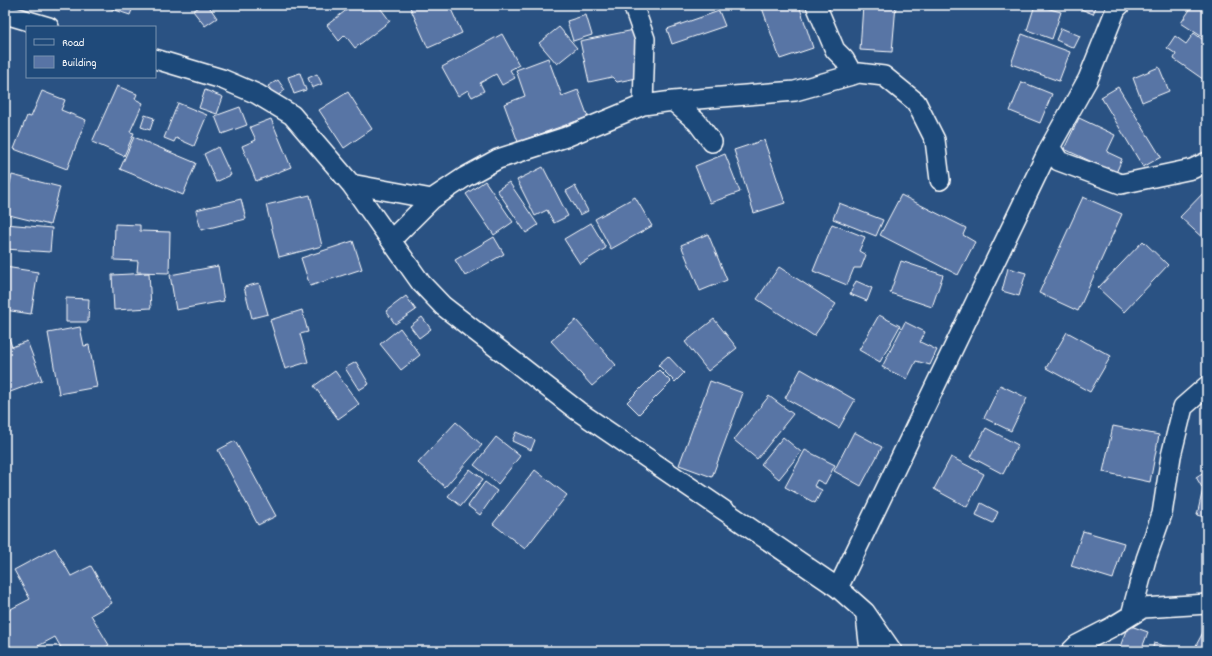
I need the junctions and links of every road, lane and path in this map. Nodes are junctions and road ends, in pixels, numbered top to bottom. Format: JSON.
{"nodes":[{"id":1,"x":633,"y":5,"type":"edge"},
{"id":2,"x":816,"y":5,"type":"edge"},
{"id":3,"x":1117,"y":6,"type":"edge"},
{"id":4,"x":5,"y":14,"type":"edge"},
{"id":5,"x":46,"y":26,"type":"edge"},
{"id":6,"x":156,"y":59,"type":"edge"},
{"id":7,"x":853,"y":75,"type":"junction"},
{"id":8,"x":673,"y":101,"type":"junction"},
{"id":9,"x":643,"y":105,"type":"junction"},
{"id":10,"x":712,"y":142,"type":"dead end"},
{"id":11,"x":1050,"y":147,"type":"junction"},
{"id":12,"x":1207,"y":162,"type":"edge"},
{"id":13,"x":940,"y":180,"type":"dead end"},
{"id":14,"x":351,"y":184,"type":"junction"},
{"id":15,"x":432,"y":199,"type":"junction"},
{"id":16,"x":391,"y":240,"type":"junction"},
{"id":17,"x":1207,"y":386,"type":"edge"},
{"id":18,"x":838,"y":588,"type":"junction"},
{"id":19,"x":1207,"y":604,"type":"edge"},
{"id":20,"x":865,"y":612,"type":"junction"},
{"id":21,"x":1131,"y":615,"type":"junction"},
{"id":22,"x":870,"y":651,"type":"edge"},
{"id":23,"x":892,"y":651,"type":"edge"},
{"id":24,"x":1071,"y":651,"type":"edge"}],
"edges":[{"from":1,"to":9,"type":"street"},
{"from":2,"to":7,"type":"street"},
{"from":3,"to":11,"type":"street"},
{"from":4,"to":5,"type":"street"},
{"from":6,"to":14,"type":"street"},
{"from":7,"to":8,"type":"street"},
{"from":7,"to":13,"type":"street"},
{"from":8,"to":9,"type":"street"},
{"from":8,"to":10,"type":"street"},
{"from":9,"to":15,"type":"street"},
{"from":11,"to":12,"type":"street"},
{"from":11,"to":18,"type":"street"},
{"from":14,"to":15,"type":"street"},
{"from":14,"to":16,"type":"street"},
{"from":15,"to":16,"type":"street"},
{"from":16,"to":18,"type":"street"},
{"from":17,"to":21,"type":"street"},
{"from":18,"to":20,"type":"street"},
{"from":19,"to":21,"type":"street"},
{"from":20,"to":22,"type":"street"},
{"from":20,"to":23,"type":"street"},
{"from":21,"to":24,"type":"street"}]}
